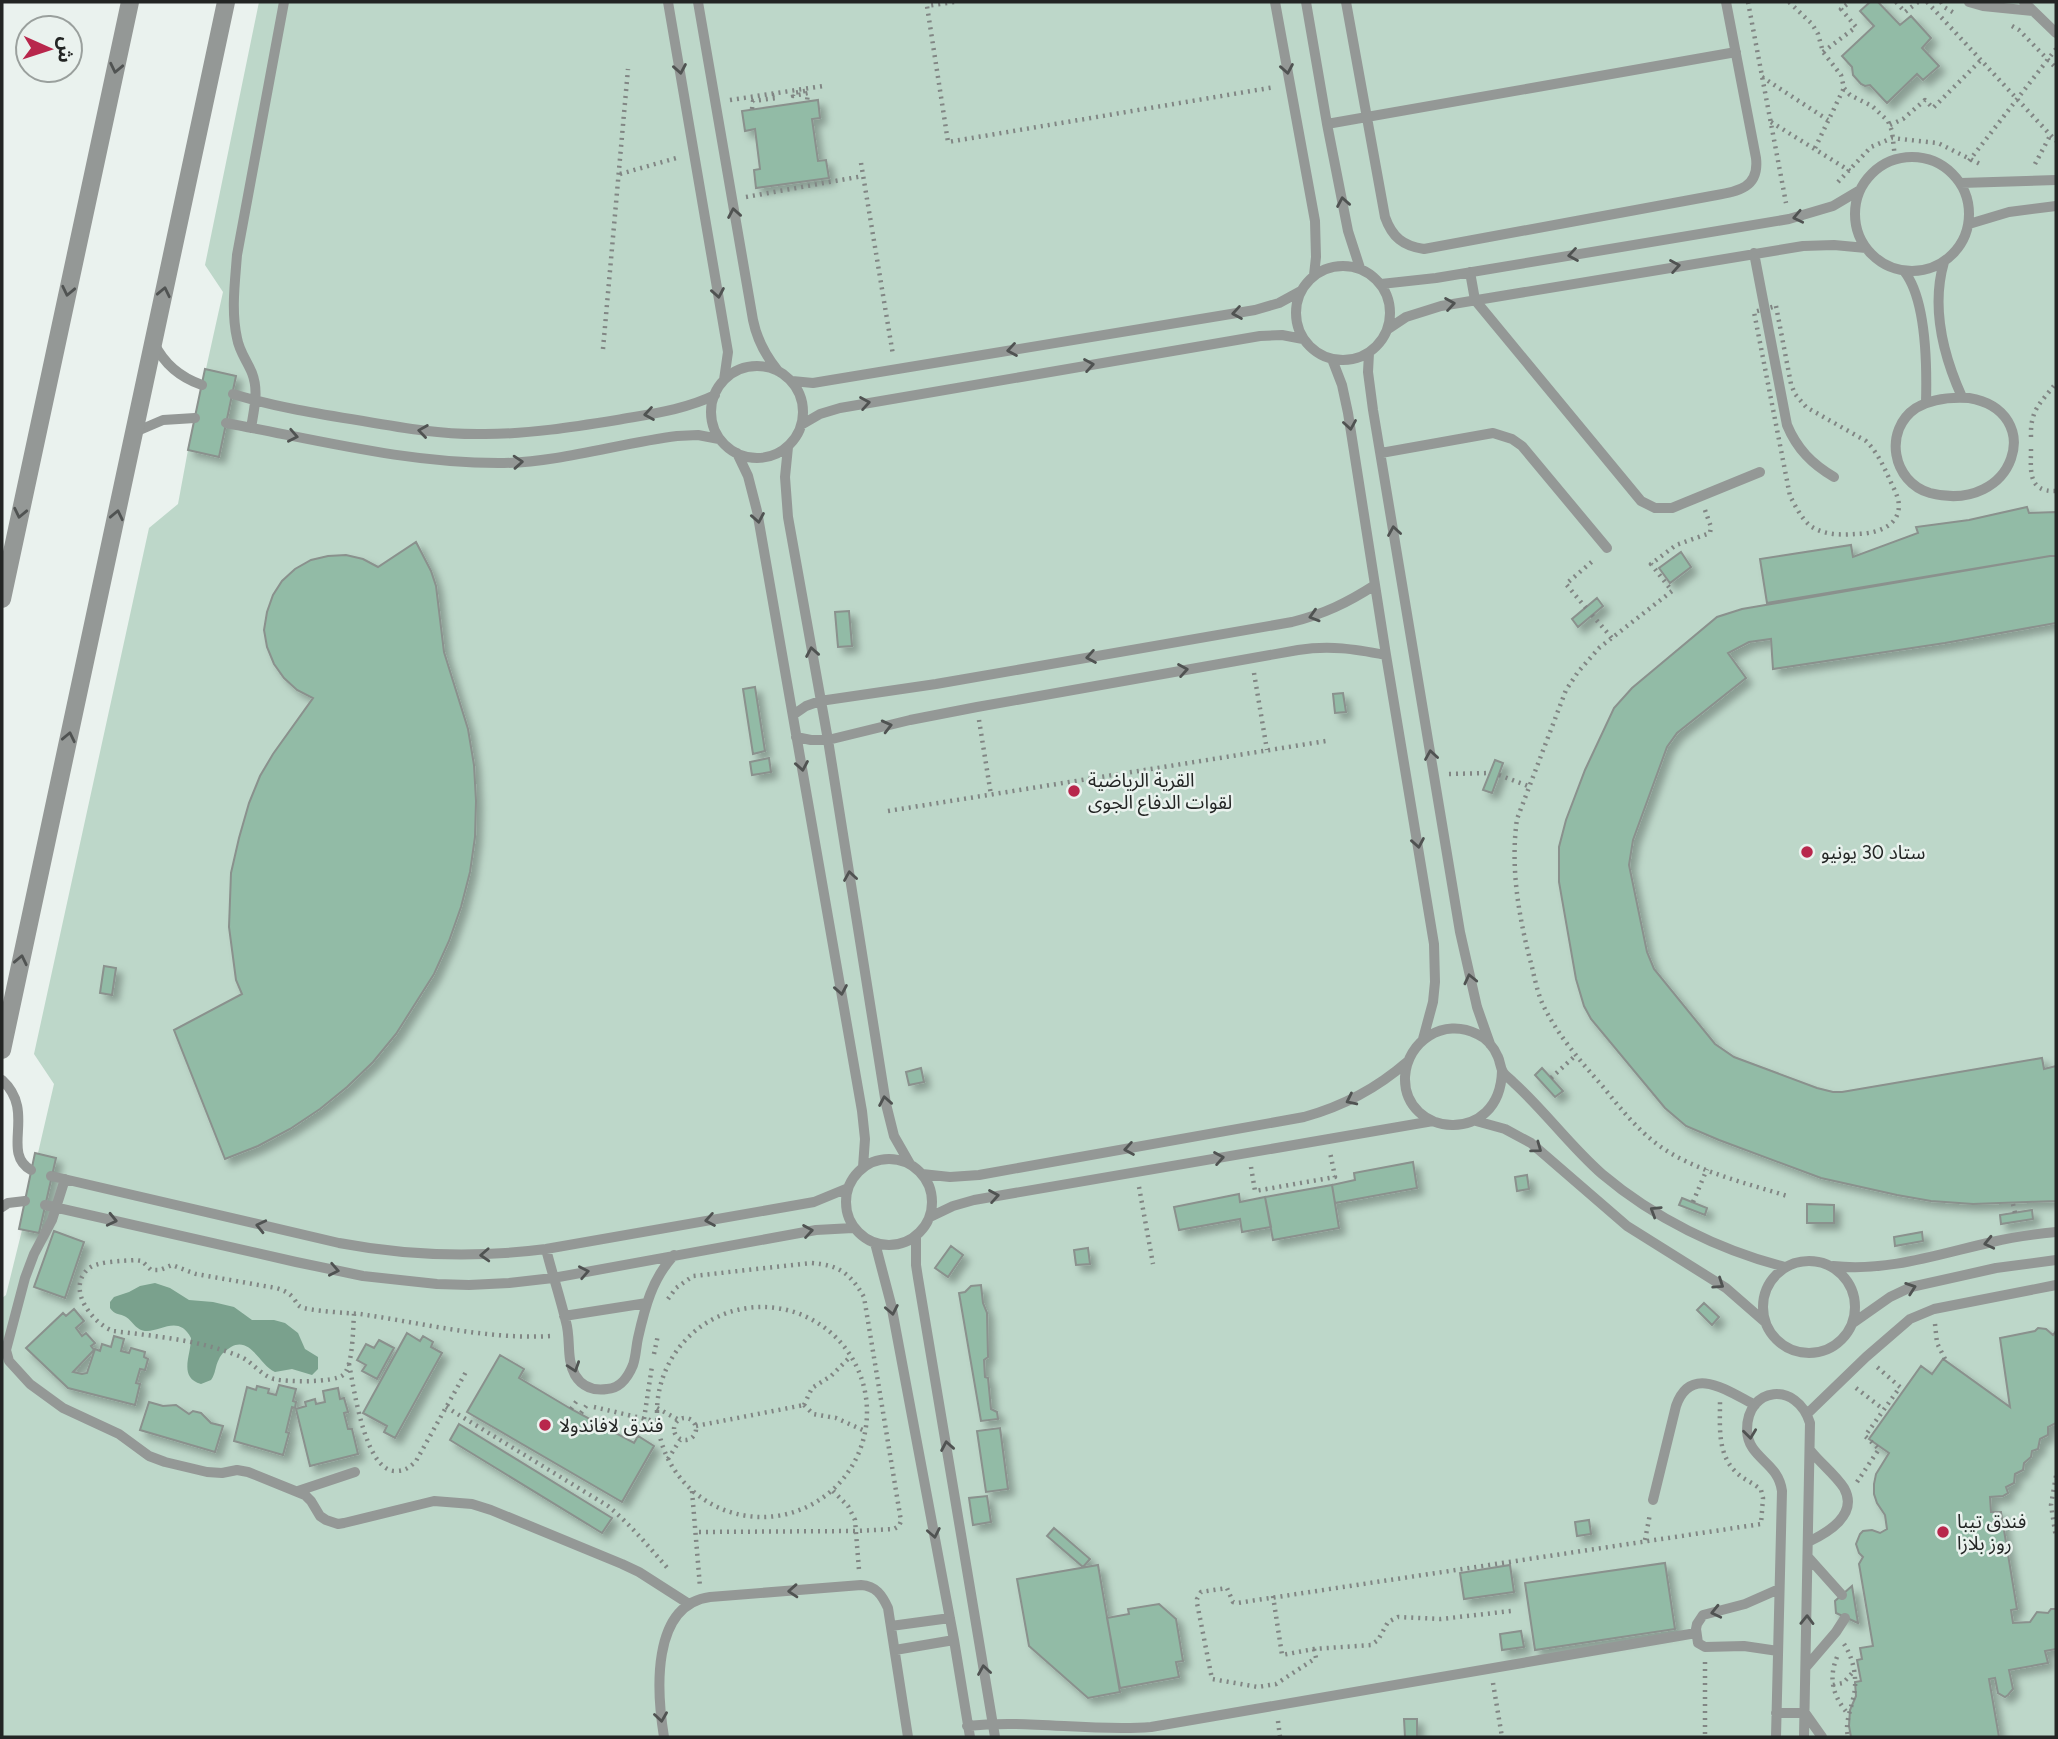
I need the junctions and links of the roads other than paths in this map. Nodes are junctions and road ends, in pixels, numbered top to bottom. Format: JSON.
{"nodes":[{"id":1,"x":130,"y":2,"type":"edge"},
{"id":2,"x":226,"y":2,"type":"edge"},
{"id":3,"x":284,"y":2,"type":"edge"},
{"id":4,"x":668,"y":2,"type":"edge"},
{"id":5,"x":698,"y":2,"type":"edge"},
{"id":6,"x":1275,"y":2,"type":"edge"},
{"id":7,"x":1306,"y":2,"type":"edge"},
{"id":8,"x":1346,"y":2,"type":"edge"},
{"id":9,"x":1726,"y":2,"type":"edge"},
{"id":10,"x":1969,"y":2,"type":"edge"},
{"id":11,"x":2024,"y":2,"type":"edge"},
{"id":12,"x":2034,"y":11,"type":"junction"},
{"id":13,"x":2056,"y":33,"type":"edge"},
{"id":14,"x":1736,"y":52,"type":"junction"},
{"id":15,"x":1367,"y":117,"type":"junction"},
{"id":16,"x":1327,"y":124,"type":"junction"},
{"id":17,"x":1959,"y":180,"type":"junction"},
{"id":18,"x":2056,"y":180,"type":"edge"},
{"id":19,"x":1860,"y":190,"type":"junction"},
{"id":20,"x":2056,"y":206,"type":"edge"},
{"id":21,"x":1969,"y":224,"type":"junction"},
{"id":22,"x":1866,"y":248,"type":"junction"},
{"id":23,"x":1754,"y":253,"type":"junction"},
{"id":24,"x":1944,"y":262,"type":"junction"},
{"id":25,"x":1360,"y":268,"type":"junction"},
{"id":26,"x":1904,"y":271,"type":"junction"},
{"id":27,"x":1470,"y":272,"type":"junction"},
{"id":28,"x":1314,"y":275,"type":"junction"},
{"id":29,"x":1381,"y":284,"type":"junction"},
{"id":30,"x":1301,"y":291,"type":"junction"},
{"id":31,"x":1475,"y":300,"type":"junction"},
{"id":32,"x":1388,"y":329,"type":"junction"},
{"id":33,"x":1303,"y":339,"type":"junction"},
{"id":34,"x":153,"y":341,"type":"junction"},
{"id":35,"x":1369,"y":353,"type":"junction"},
{"id":36,"x":1332,"y":359,"type":"junction"},
{"id":37,"x":778,"y":371,"type":"junction"},
{"id":38,"x":724,"y":380,"type":"junction"},
{"id":39,"x":792,"y":381,"type":"junction"},
{"id":40,"x":202,"y":385,"type":"dead end"},
{"id":41,"x":233,"y":394,"type":"dead end"},
{"id":42,"x":715,"y":395,"type":"junction"},
{"id":43,"x":1962,"y":397,"type":"junction"},
{"id":44,"x":255,"y":401,"type":"junction"},
{"id":45,"x":1926,"y":403,"type":"junction"},
{"id":46,"x":195,"y":418,"type":"dead end"},
{"id":47,"x":226,"y":423,"type":"dead end"},
{"id":48,"x":802,"y":425,"type":"junction"},
{"id":49,"x":251,"y":428,"type":"junction"},
{"id":50,"x":134,"y":432,"type":"junction"},
{"id":51,"x":719,"y":439,"type":"junction"},
{"id":52,"x":788,"y":447,"type":"junction"},
{"id":53,"x":737,"y":453,"type":"junction"},
{"id":54,"x":1381,"y":453,"type":"junction"},
{"id":55,"x":1760,"y":472,"type":"dead end"},
{"id":56,"x":1834,"y":477,"type":"dead end"},
{"id":57,"x":1607,"y":548,"type":"road end"},
{"id":58,"x":1375,"y":585,"type":"junction"},
{"id":59,"x":2,"y":599,"type":"edge"},
{"id":60,"x":1386,"y":655,"type":"junction"},
{"id":61,"x":820,"y":701,"type":"junction"},
{"id":62,"x":793,"y":715,"type":"junction"},
{"id":63,"x":796,"y":737,"type":"junction"},
{"id":64,"x":828,"y":740,"type":"junction"},
{"id":65,"x":1423,"y":1039,"type":"junction"},
{"id":66,"x":1490,"y":1044,"type":"junction"},
{"id":67,"x":2,"y":1050,"type":"edge"},
{"id":68,"x":1407,"y":1062,"type":"junction"},
{"id":69,"x":1502,"y":1071,"type":"junction"},
{"id":70,"x":2,"y":1080,"type":"edge"},
{"id":71,"x":1433,"y":1121,"type":"junction"},
{"id":72,"x":1476,"y":1121,"type":"junction"},
{"id":73,"x":910,"y":1164,"type":"junction"},
{"id":74,"x":863,"y":1167,"type":"junction"},
{"id":75,"x":31,"y":1170,"type":"dead end"},
{"id":76,"x":922,"y":1174,"type":"junction"},
{"id":77,"x":51,"y":1176,"type":"dead end"},
{"id":78,"x":65,"y":1180,"type":"junction"},
{"id":79,"x":848,"y":1188,"type":"junction"},
{"id":80,"x":25,"y":1201,"type":"dead end"},
{"id":81,"x":45,"y":1205,"type":"dead end"},
{"id":82,"x":2,"y":1207,"type":"edge"},
{"id":83,"x":57,"y":1207,"type":"junction"},
{"id":84,"x":930,"y":1217,"type":"junction"},
{"id":85,"x":853,"y":1228,"type":"junction"},
{"id":86,"x":2056,"y":1232,"type":"edge"},
{"id":87,"x":916,"y":1236,"type":"junction"},
{"id":88,"x":875,"y":1243,"type":"junction"},
{"id":89,"x":546,"y":1249,"type":"junction"},
{"id":90,"x":674,"y":1255,"type":"junction"},
{"id":91,"x":2056,"y":1260,"type":"edge"},
{"id":92,"x":1830,"y":1266,"type":"junction"},
{"id":93,"x":1785,"y":1267,"type":"junction"},
{"id":94,"x":553,"y":1278,"type":"junction"},
{"id":95,"x":2056,"y":1285,"type":"edge"},
{"id":96,"x":647,"y":1303,"type":"junction"},
{"id":97,"x":565,"y":1316,"type":"junction"},
{"id":98,"x":1765,"y":1322,"type":"junction"},
{"id":99,"x":1853,"y":1323,"type":"junction"},
{"id":100,"x":1755,"y":1405,"type":"junction"},
{"id":101,"x":1807,"y":1414,"type":"junction"},
{"id":102,"x":1810,"y":1450,"type":"junction"},
{"id":103,"x":355,"y":1472,"type":"dead end"},
{"id":104,"x":298,"y":1491,"type":"junction"},
{"id":105,"x":1653,"y":1500,"type":"road end"},
{"id":106,"x":1808,"y":1542,"type":"junction"},
{"id":107,"x":1808,"y":1557,"type":"junction"},
{"id":108,"x":1779,"y":1589,"type":"junction"},
{"id":109,"x":1842,"y":1595,"type":"dead end"},
{"id":110,"x":689,"y":1604,"type":"junction"},
{"id":111,"x":950,"y":1618,"type":"junction"},
{"id":112,"x":1845,"y":1618,"type":"dead end"},
{"id":113,"x":891,"y":1626,"type":"junction"},
{"id":114,"x":1696,"y":1633,"type":"junction"},
{"id":115,"x":954,"y":1640,"type":"junction"},
{"id":116,"x":895,"y":1650,"type":"junction"},
{"id":117,"x":1778,"y":1651,"type":"junction"},
{"id":118,"x":1806,"y":1668,"type":"junction"},
{"id":119,"x":1776,"y":1713,"type":"junction"},
{"id":120,"x":1805,"y":1713,"type":"junction"},
{"id":121,"x":993,"y":1723,"type":"junction"},
{"id":122,"x":967,"y":1726,"type":"junction"},
{"id":123,"x":664,"y":1737,"type":"edge"},
{"id":124,"x":908,"y":1737,"type":"edge"},
{"id":125,"x":970,"y":1737,"type":"edge"},
{"id":126,"x":995,"y":1737,"type":"edge"},
{"id":127,"x":1776,"y":1737,"type":"edge"},
{"id":128,"x":1804,"y":1737,"type":"edge"},
{"id":129,"x":1822,"y":1737,"type":"edge"}],
"edges":[{"from":1,"to":59,"type":"street","one_way":true},
{"from":34,"to":2,"type":"street","one_way":true},
{"from":3,"to":44,"type":"lane"},
{"from":4,"to":38,"type":"lane","one_way":true},
{"from":37,"to":5,"type":"lane","one_way":true},
{"from":6,"to":28,"type":"lane","one_way":true},
{"from":7,"to":16,"type":"lane"},
{"from":8,"to":15,"type":"lane"},
{"from":9,"to":14,"type":"lane"},
{"from":10,"to":12,"type":"lane"},
{"from":11,"to":12,"type":"lane"},
{"from":12,"to":13,"type":"lane"},
{"from":14,"to":15,"type":"lane"},
{"from":14,"to":15,"type":"lane"},
{"from":15,"to":16,"type":"lane"},
{"from":25,"to":16,"type":"lane","one_way":true},
{"from":17,"to":18,"type":"lane"},
{"from":17,"to":19,"type":"lane"},
{"from":17,"to":21,"type":"lane"},
{"from":19,"to":22,"type":"lane"},
{"from":19,"to":27,"type":"lane","one_way":true},
{"from":20,"to":21,"type":"lane"},
{"from":21,"to":24,"type":"lane"},
{"from":22,"to":23,"type":"lane"},
{"from":22,"to":26,"type":"lane"},
{"from":31,"to":23,"type":"lane","one_way":true},
{"from":23,"to":56,"type":"lane"},
{"from":24,"to":26,"type":"lane"},
{"from":24,"to":43,"type":"lane"},
{"from":25,"to":28,"type":"lane"},
{"from":25,"to":29,"type":"lane"},
{"from":26,"to":45,"type":"lane"},
{"from":27,"to":29,"type":"lane"},
{"from":27,"to":31,"type":"lane"},
{"from":28,"to":30,"type":"lane"},
{"from":29,"to":32,"type":"lane"},
{"from":30,"to":33,"type":"lane"},
{"from":30,"to":39,"type":"lane","one_way":true},
{"from":32,"to":31,"type":"lane","one_way":true},
{"from":31,"to":55,"type":"lane"},
{"from":32,"to":35,"type":"lane"},
{"from":33,"to":36,"type":"lane"},
{"from":48,"to":33,"type":"lane","one_way":true},
{"from":34,"to":40,"type":"lane"},
{"from":34,"to":50,"type":"street"},
{"from":35,"to":36,"type":"lane"},
{"from":35,"to":54,"type":"lane"},
{"from":36,"to":58,"type":"lane","one_way":true},
{"from":37,"to":38,"type":"lane"},
{"from":37,"to":39,"type":"lane"},
{"from":38,"to":42,"type":"lane"},
{"from":39,"to":48,"type":"lane"},
{"from":41,"to":44,"type":"lane"},
{"from":42,"to":44,"type":"lane","one_way":true},
{"from":42,"to":51,"type":"lane"},
{"from":43,"to":45,"type":"lane"},
{"from":43,"to":45,"type":"lane"},
{"from":44,"to":49,"type":"lane"},
{"from":46,"to":50,"type":"lane"},
{"from":47,"to":49,"type":"lane"},
{"from":48,"to":52,"type":"lane"},
{"from":49,"to":51,"type":"lane","one_way":true},
{"from":67,"to":50,"type":"street","one_way":true},
{"from":51,"to":53,"type":"lane"},
{"from":52,"to":53,"type":"lane"},
{"from":61,"to":52,"type":"lane","one_way":true},
{"from":53,"to":62,"type":"lane","one_way":true},
{"from":54,"to":57,"type":"lane"},
{"from":66,"to":54,"type":"lane","one_way":true},
{"from":58,"to":60,"type":"lane"},
{"from":58,"to":61,"type":"lane","one_way":true},
{"from":64,"to":60,"type":"lane","one_way":true},
{"from":60,"to":65,"type":"lane","one_way":true},
{"from":61,"to":62,"type":"lane"},
{"from":61,"to":64,"type":"lane"},
{"from":62,"to":63,"type":"lane"},
{"from":63,"to":64,"type":"lane"},
{"from":63,"to":74,"type":"lane","one_way":true},
{"from":73,"to":64,"type":"lane","one_way":true},
{"from":65,"to":66,"type":"lane"},
{"from":65,"to":68,"type":"lane"},
{"from":66,"to":69,"type":"lane"},
{"from":68,"to":71,"type":"lane"},
{"from":68,"to":76,"type":"lane","one_way":true},
{"from":69,"to":72,"type":"lane"},
{"from":93,"to":69,"type":"lane","one_way":true},
{"from":70,"to":75,"type":"lane"},
{"from":71,"to":72,"type":"lane"},
{"from":84,"to":71,"type":"lane","one_way":true},
{"from":72,"to":98,"type":"lane","one_way":true},
{"from":73,"to":74,"type":"lane"},
{"from":73,"to":76,"type":"lane"},
{"from":74,"to":79,"type":"lane"},
{"from":76,"to":84,"type":"lane"},
{"from":77,"to":78,"type":"lane"},
{"from":78,"to":83,"type":"lane"},
{"from":89,"to":78,"type":"lane","one_way":true},
{"from":79,"to":85,"type":"lane"},
{"from":79,"to":89,"type":"lane","one_way":true},
{"from":80,"to":82,"type":"lane"},
{"from":81,"to":83,"type":"lane"},
{"from":83,"to":94,"type":"lane","one_way":true},
{"from":83,"to":104,"type":"lane"},
{"from":84,"to":87,"type":"lane"},
{"from":85,"to":88,"type":"lane"},
{"from":90,"to":85,"type":"lane","one_way":true},
{"from":86,"to":92,"type":"lane","one_way":true},
{"from":87,"to":88,"type":"lane"},
{"from":121,"to":87,"type":"lane","one_way":true},
{"from":88,"to":111,"type":"lane","one_way":true},
{"from":89,"to":94,"type":"lane"},
{"from":94,"to":90,"type":"lane","one_way":true},
{"from":90,"to":96,"type":"lane"},
{"from":99,"to":91,"type":"lane","one_way":true},
{"from":92,"to":93,"type":"lane"},
{"from":92,"to":99,"type":"lane"},
{"from":93,"to":98,"type":"lane"},
{"from":94,"to":97,"type":"lane"},
{"from":95,"to":101,"type":"lane"},
{"from":96,"to":97,"type":"lane"},
{"from":97,"to":96,"type":"lane","one_way":true},
{"from":98,"to":99,"type":"lane"},
{"from":100,"to":101,"type":"lane"},
{"from":100,"to":105,"type":"lane"},
{"from":100,"to":108,"type":"lane","one_way":true},
{"from":101,"to":102,"type":"lane"},
{"from":102,"to":106,"type":"lane"},
{"from":102,"to":106,"type":"lane"},
{"from":103,"to":104,"type":"lane"},
{"from":104,"to":110,"type":"lane"},
{"from":106,"to":107,"type":"lane"},
{"from":107,"to":109,"type":"lane"},
{"from":118,"to":107,"type":"lane","one_way":true},
{"from":108,"to":114,"type":"lane","one_way":true},
{"from":108,"to":117,"type":"lane"},
{"from":113,"to":110,"type":"lane","one_way":true},
{"from":110,"to":123,"type":"lane","one_way":true},
{"from":111,"to":113,"type":"lane"},
{"from":111,"to":115,"type":"lane"},
{"from":112,"to":118,"type":"lane"},
{"from":113,"to":116,"type":"lane"},
{"from":114,"to":117,"type":"lane"},
{"from":114,"to":121,"type":"lane"},
{"from":115,"to":116,"type":"lane"},
{"from":115,"to":122,"type":"lane"},
{"from":116,"to":124,"type":"lane"},
{"from":117,"to":119,"type":"lane"},
{"from":118,"to":120,"type":"lane"},
{"from":119,"to":120,"type":"lane"},
{"from":119,"to":127,"type":"lane"},
{"from":120,"to":128,"type":"lane"},
{"from":120,"to":129,"type":"lane"},
{"from":121,"to":122,"type":"lane"},
{"from":121,"to":126,"type":"lane"},
{"from":122,"to":125,"type":"lane"}]}
